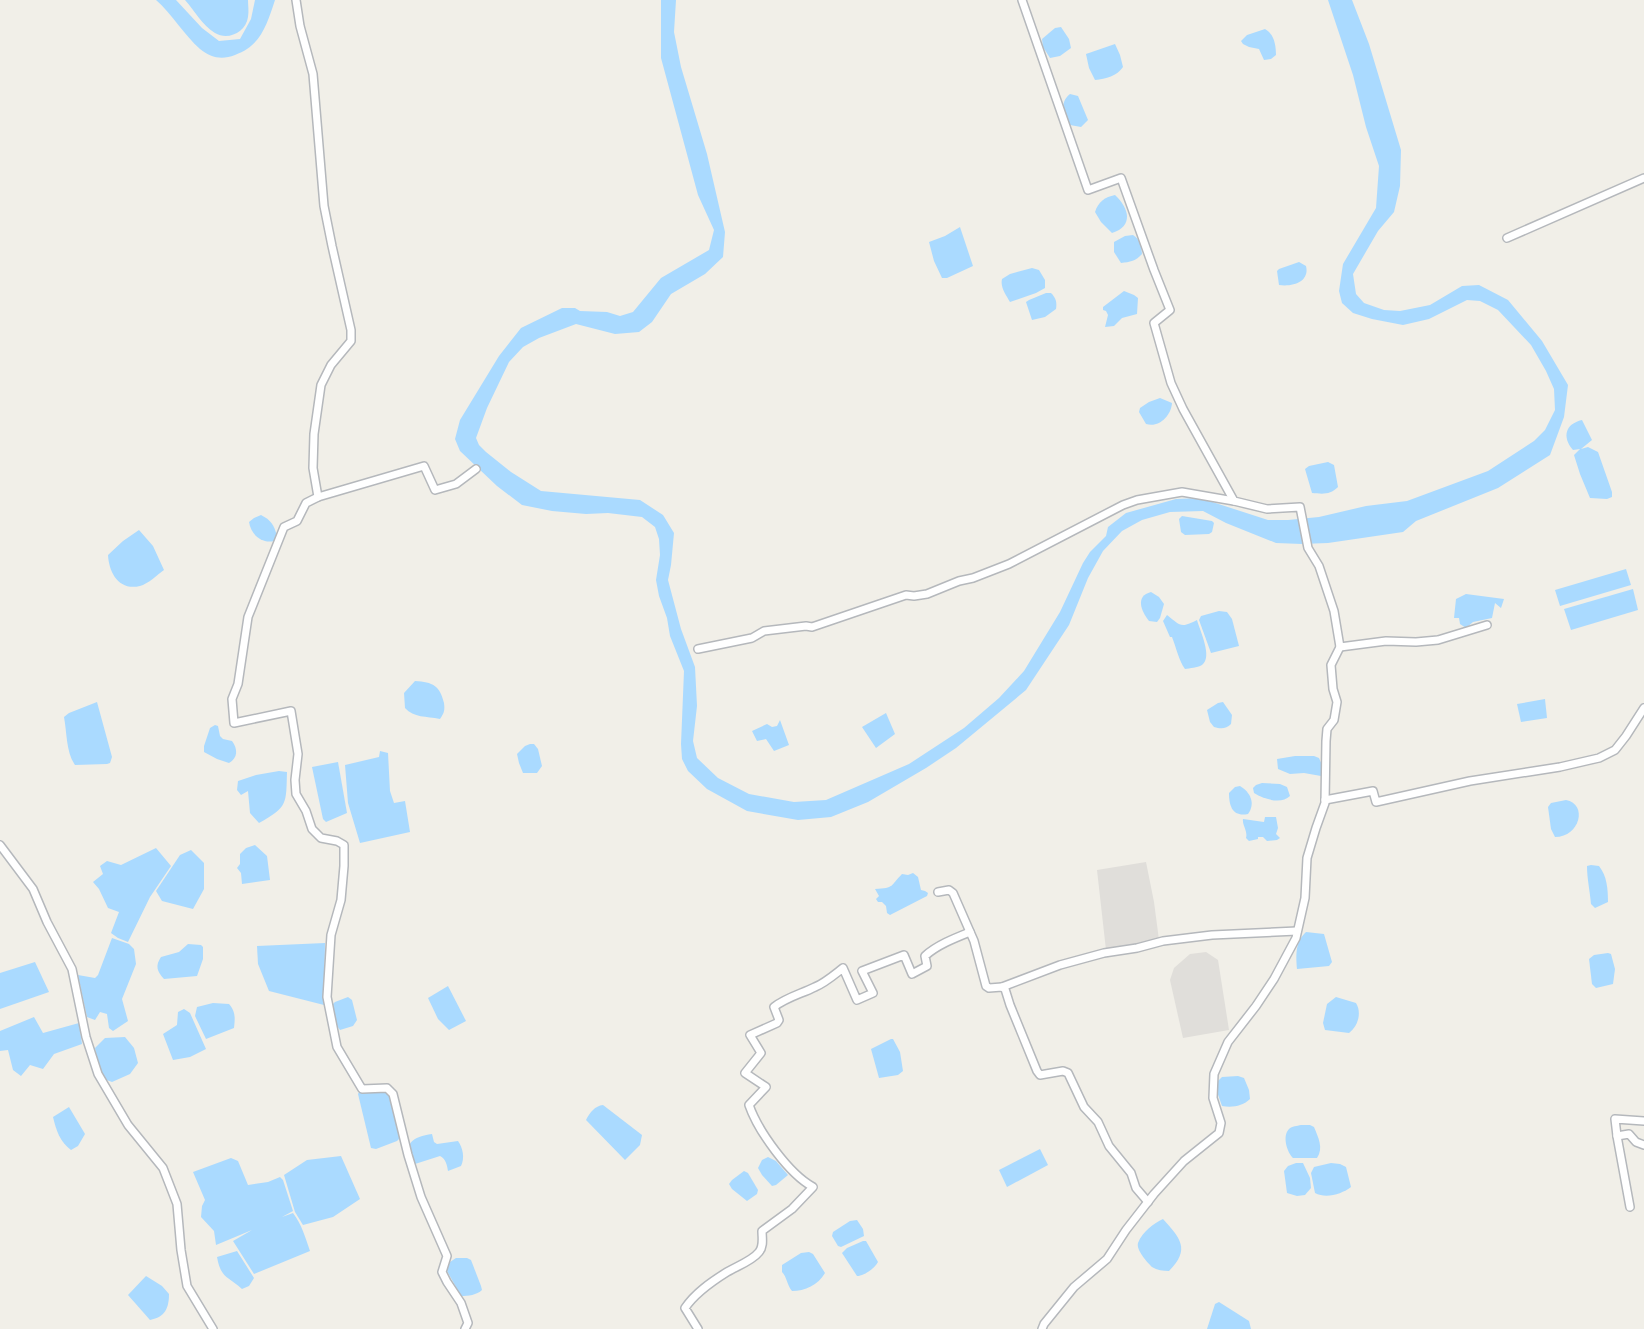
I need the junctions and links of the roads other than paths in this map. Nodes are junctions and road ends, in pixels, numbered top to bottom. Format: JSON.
{"nodes":[{"id":1,"x":296,"y":0,"type":"edge"},
{"id":2,"x":1022,"y":0,"type":"edge"},
{"id":3,"x":1644,"y":178,"type":"edge"},
{"id":4,"x":1507,"y":238,"type":"dead end"},
{"id":5,"x":476,"y":469,"type":"dead end"},
{"id":6,"x":318,"y":497,"type":"junction"},
{"id":7,"x":1234,"y":500,"type":"junction"},
{"id":8,"x":1487,"y":625,"type":"dead end"},
{"id":9,"x":1340,"y":647,"type":"junction"},
{"id":10,"x":698,"y":649,"type":"dead end"},
{"id":11,"x":1644,"y":708,"type":"edge"},
{"id":12,"x":1325,"y":800,"type":"junction"},
{"id":13,"x":0,"y":845,"type":"edge"},
{"id":14,"x":939,"y":892,"type":"dead end"},
{"id":15,"x":1297,"y":931,"type":"junction"},
{"id":16,"x":970,"y":933,"type":"junction"},
{"id":17,"x":1002,"y":987,"type":"junction"},
{"id":18,"x":1644,"y":1121,"type":"edge"},
{"id":19,"x":1617,"y":1136,"type":"junction"},
{"id":20,"x":1644,"y":1144,"type":"edge"},
{"id":21,"x":1147,"y":1202,"type":"junction"},
{"id":22,"x":1630,"y":1207,"type":"dead end"},
{"id":23,"x":213,"y":1329,"type":"edge"},
{"id":24,"x":465,"y":1329,"type":"edge"},
{"id":25,"x":698,"y":1329,"type":"edge"},
{"id":26,"x":1042,"y":1329,"type":"edge"}],
"edges":[{"from":1,"to":6,"type":"street"},
{"from":2,"to":7,"type":"street"},
{"from":3,"to":4,"type":"street"},
{"from":5,"to":6,"type":"street"},
{"from":6,"to":24,"type":"street"},
{"from":7,"to":9,"type":"street"},
{"from":7,"to":10,"type":"street"},
{"from":8,"to":9,"type":"street"},
{"from":9,"to":12,"type":"street"},
{"from":11,"to":12,"type":"street"},
{"from":12,"to":15,"type":"street"},
{"from":13,"to":23,"type":"street"},
{"from":14,"to":16,"type":"street"},
{"from":15,"to":17,"type":"street"},
{"from":15,"to":21,"type":"street"},
{"from":16,"to":17,"type":"street"},
{"from":16,"to":25,"type":"street"},
{"from":17,"to":21,"type":"street"},
{"from":18,"to":19,"type":"street"},
{"from":19,"to":20,"type":"street"},
{"from":19,"to":22,"type":"street"},
{"from":21,"to":26,"type":"street"}]}
